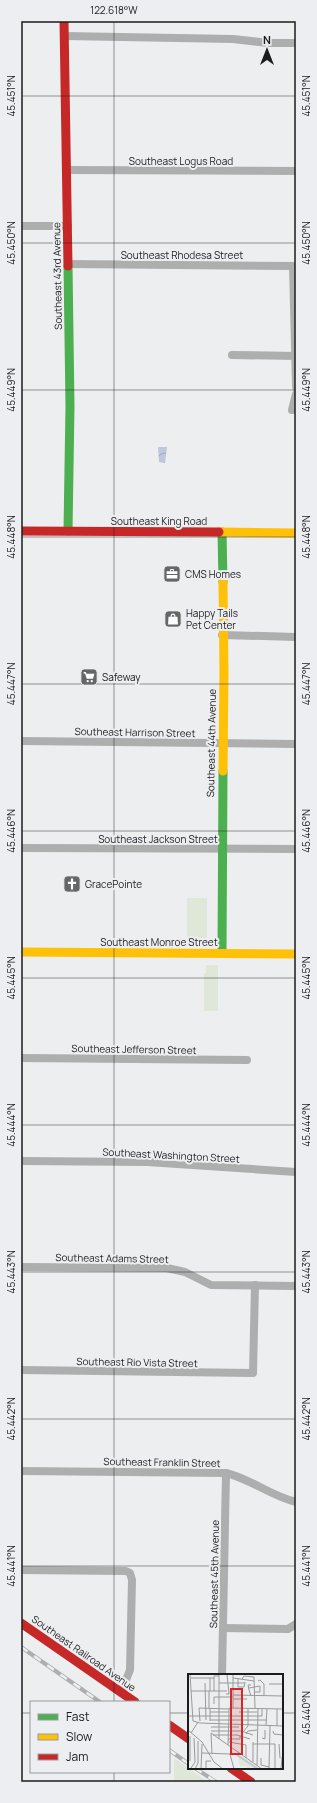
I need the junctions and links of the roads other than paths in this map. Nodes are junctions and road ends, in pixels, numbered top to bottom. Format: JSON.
{"nodes":[{"id":1,"x":64,"y":21,"type":"edge"},
{"id":2,"x":64,"y":36,"type":"junction"},
{"id":3,"x":296,"y":43,"type":"edge"},
{"id":4,"x":67,"y":170,"type":"junction"},
{"id":5,"x":296,"y":171,"type":"edge"},
{"id":6,"x":21,"y":226,"type":"edge"},
{"id":7,"x":68,"y":226,"type":"junction"},
{"id":8,"x":68,"y":264,"type":"junction"},
{"id":9,"x":295,"y":266,"type":"edge"},
{"id":10,"x":232,"y":356,"type":"dead end"},
{"id":11,"x":296,"y":356,"type":"edge"},
{"id":12,"x":296,"y":387,"type":"edge"},
{"id":13,"x":296,"y":394,"type":"edge"},
{"id":14,"x":292,"y":410,"type":"dead end"},
{"id":15,"x":21,"y":531,"type":"edge"},
{"id":16,"x":68,"y":531,"type":"junction"},
{"id":17,"x":222,"y":532,"type":"junction"},
{"id":18,"x":296,"y":533,"type":"edge"},
{"id":19,"x":222,"y":636,"type":"junction"},
{"id":20,"x":296,"y":637,"type":"edge"},
{"id":21,"x":21,"y":741,"type":"edge"},
{"id":22,"x":223,"y":743,"type":"junction"},
{"id":23,"x":296,"y":744,"type":"edge"},
{"id":24,"x":21,"y":848,"type":"edge"},
{"id":25,"x":221,"y":848,"type":"junction"},
{"id":26,"x":296,"y":849,"type":"edge"},
{"id":27,"x":21,"y":952,"type":"edge"},
{"id":28,"x":222,"y":953,"type":"junction"},
{"id":29,"x":296,"y":954,"type":"edge"},
{"id":30,"x":21,"y":1058,"type":"edge"},
{"id":31,"x":247,"y":1060,"type":"dead end"},
{"id":32,"x":21,"y":1161,"type":"edge"},
{"id":33,"x":296,"y":1172,"type":"edge"},
{"id":34,"x":21,"y":1267,"type":"edge"},
{"id":35,"x":255,"y":1285,"type":"junction"},
{"id":36,"x":296,"y":1286,"type":"edge"},
{"id":37,"x":21,"y":1370,"type":"edge"},
{"id":38,"x":21,"y":1470,"type":"edge"},
{"id":39,"x":226,"y":1473,"type":"junction"},
{"id":40,"x":296,"y":1502,"type":"edge"},
{"id":41,"x":21,"y":1570,"type":"edge"},
{"id":42,"x":21,"y":1623,"type":"edge"},
{"id":43,"x":296,"y":1624,"type":"edge"},
{"id":44,"x":223,"y":1628,"type":"junction"},
{"id":45,"x":222,"y":1674,"type":"edge"},
{"id":46,"x":121,"y":1692,"type":"junction"},
{"id":47,"x":134,"y":1701,"type":"edge"},
{"id":48,"x":170,"y":1726,"type":"edge"},
{"id":49,"x":188,"y":1738,"type":"edge"},
{"id":50,"x":232,"y":1769,"type":"edge"},
{"id":51,"x":251,"y":1782,"type":"edge"}],
"edges":[{"from":1,"to":2,"type":"street","name":"Southeast 43rd Avenue"},
{"from":2,"to":3,"type":"street"},
{"from":2,"to":4,"type":"street","name":"Southeast 43rd Avenue"},
{"from":4,"to":5,"type":"street","name":"Southeast Logus Road"},
{"from":4,"to":7,"type":"street","name":"Southeast 43rd Avenue"},
{"from":6,"to":7,"type":"street"},
{"from":7,"to":8,"type":"street","name":"Southeast 43rd Avenue"},
{"from":8,"to":9,"type":"street","name":"Southeast Rhodesa Street"},
{"from":8,"to":16,"type":"street","name":"Southeast 43rd Avenue"},
{"from":9,"to":11,"type":"street"},
{"from":10,"to":11,"type":"street"},
{"from":11,"to":12,"type":"street"},
{"from":13,"to":14,"type":"street"},
{"from":15,"to":16,"type":"street","name":"Southeast King Road"},
{"from":16,"to":17,"type":"street","name":"Southeast King Road"},
{"from":17,"to":18,"type":"street","name":"Southeast King Road"},
{"from":17,"to":19,"type":"street","name":"Southeast 44th Avenue"},
{"from":19,"to":20,"type":"street"},
{"from":19,"to":22,"type":"street","name":"Southeast 44th Avenue"},
{"from":21,"to":22,"type":"street","name":"Southeast Harrison Street"},
{"from":22,"to":23,"type":"street","name":"Southeast Harrison Street"},
{"from":22,"to":25,"type":"street","name":"Southeast 44th Avenue"},
{"from":24,"to":25,"type":"street","name":"Southeast Jackson Street"},
{"from":25,"to":26,"type":"street","name":"Southeast Jackson Street"},
{"from":25,"to":28,"type":"street","name":"Southeast 44th Avenue"},
{"from":27,"to":28,"type":"street","name":"Southeast Monroe Street"},
{"from":28,"to":29,"type":"street","name":"Southeast Monroe Street"},
{"from":30,"to":31,"type":"street","name":"Southeast Jefferson Street"},
{"from":32,"to":33,"type":"street","name":"Southeast Washington Street"},
{"from":34,"to":35,"type":"street","name":"Southeast Adams Street"},
{"from":35,"to":36,"type":"street","name":"Southeast Adams Street"},
{"from":35,"to":37,"type":"street","name":"Southeast Rio Vista Street"},
{"from":38,"to":39,"type":"street","name":"Southeast Franklin Street"},
{"from":39,"to":40,"type":"street","name":"Southeast Franklin Street"},
{"from":39,"to":44,"type":"street","name":"Southeast 45th Avenue"},
{"from":41,"to":46,"type":"street"},
{"from":42,"to":46,"type":"street","name":"Southeast Railroad Avenue"},
{"from":43,"to":44,"type":"street"},
{"from":44,"to":45,"type":"street","name":"Southeast 45th Avenue"},
{"from":46,"to":47,"type":"street","name":"Southeast Railroad Avenue"},
{"from":48,"to":49,"type":"street"},
{"from":50,"to":51,"type":"street"}]}
